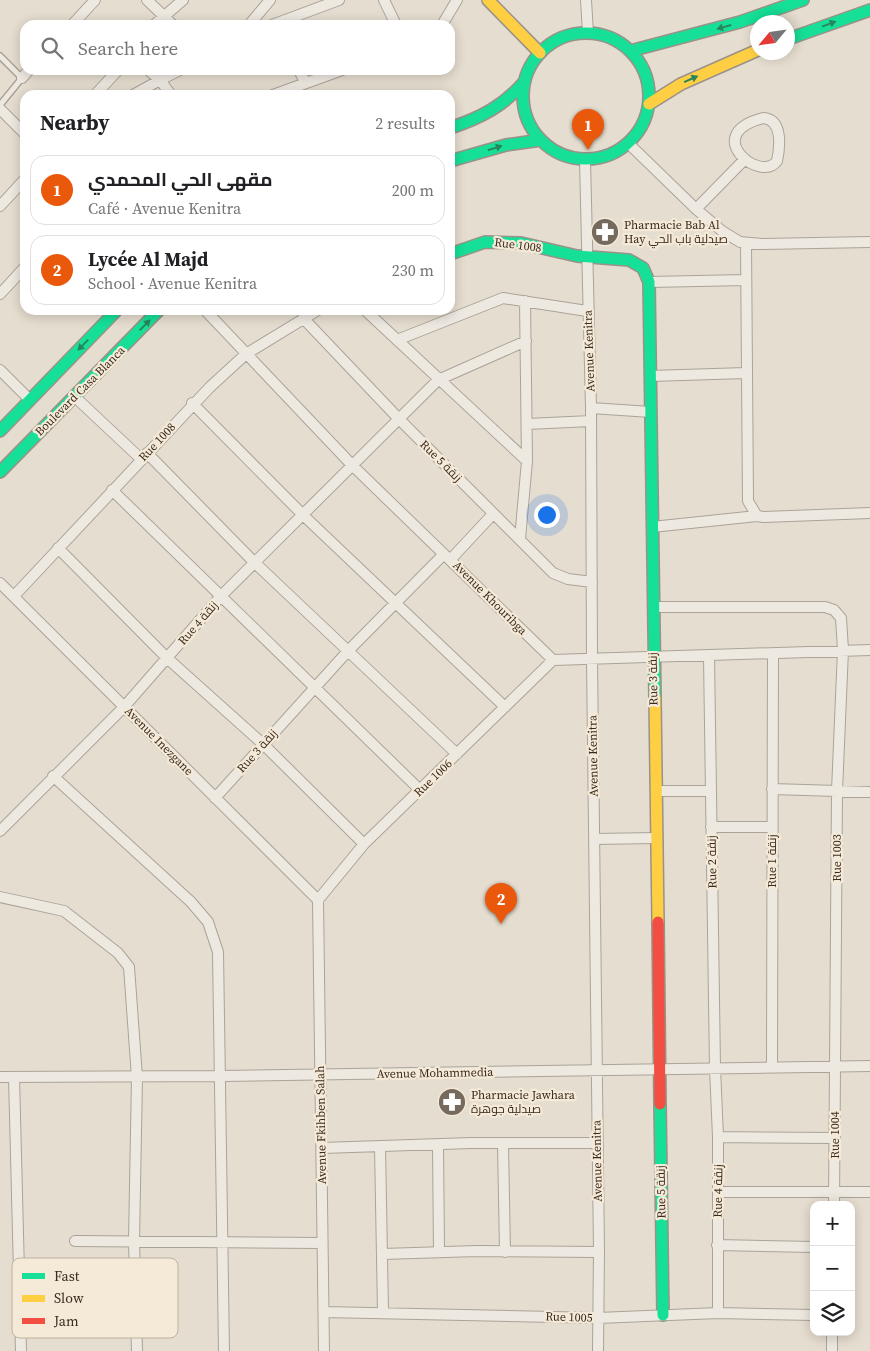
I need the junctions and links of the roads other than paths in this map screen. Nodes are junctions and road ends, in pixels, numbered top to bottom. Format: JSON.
{"nodes":[{"id":1,"x":95,"y":0,"type":"edge"},
{"id":2,"x":147,"y":0,"type":"edge"},
{"id":3,"x":182,"y":0,"type":"edge"},
{"id":4,"x":270,"y":0,"type":"edge"},
{"id":5,"x":339,"y":0,"type":"edge"},
{"id":6,"x":384,"y":0,"type":"edge"},
{"id":7,"x":457,"y":0,"type":"edge"},
{"id":8,"x":488,"y":0,"type":"edge"},
{"id":9,"x":586,"y":0,"type":"edge"},
{"id":10,"x":803,"y":0,"type":"edge"},
{"id":11,"x":870,"y":10,"type":"edge"},
{"id":12,"x":77,"y":20,"type":"edge"},
{"id":13,"x":168,"y":20,"type":"edge"},
{"id":14,"x":170,"y":20,"type":"edge"},
{"id":15,"x":253,"y":20,"type":"edge"},
{"id":16,"x":286,"y":20,"type":"edge"},
{"id":17,"x":394,"y":20,"type":"edge"},
{"id":18,"x":445,"y":20,"type":"edge"},
{"id":19,"x":588,"y":32,"type":"junction"},
{"id":20,"x":795,"y":37,"type":"edge"},
{"id":21,"x":630,"y":51,"type":"junction"},
{"id":22,"x":540,"y":52,"type":"junction"},
{"id":23,"x":750,"y":54,"type":"edge"},
{"id":24,"x":0,"y":56,"type":"edge"},
{"id":25,"x":20,"y":70,"type":"edge"},
{"id":26,"x":24,"y":75,"type":"edge"},
{"id":27,"x":113,"y":75,"type":"edge"},
{"id":28,"x":154,"y":75,"type":"edge"},
{"id":29,"x":170,"y":75,"type":"edge"},
{"id":30,"x":302,"y":75,"type":"edge"},
{"id":31,"x":327,"y":75,"type":"edge"},
{"id":32,"x":160,"y":80,"type":"junction"},
{"id":33,"x":525,"y":81,"type":"junction"},
{"id":34,"x":305,"y":82,"type":"junction"},
{"id":35,"x":100,"y":90,"type":"edge"},
{"id":36,"x":142,"y":90,"type":"edge"},
{"id":37,"x":167,"y":90,"type":"edge"},
{"id":38,"x":285,"y":90,"type":"edge"},
{"id":39,"x":649,"y":104,"type":"junction"},
{"id":40,"x":0,"y":105,"type":"edge"},
{"id":41,"x":2,"y":117,"type":"edge"},
{"id":42,"x":455,"y":126,"type":"edge"},
{"id":43,"x":20,"y":130,"type":"edge"},
{"id":44,"x":541,"y":140,"type":"junction"},
{"id":45,"x":628,"y":143,"type":"junction"},
{"id":46,"x":745,"y":159,"type":"junction"},
{"id":47,"x":455,"y":160,"type":"edge"},
{"id":48,"x":585,"y":160,"type":"junction"},
{"id":49,"x":20,"y":184,"type":"edge"},
{"id":50,"x":0,"y":206,"type":"edge"},
{"id":51,"x":696,"y":209,"type":"junction"},
{"id":52,"x":870,"y":242,"type":"edge"},
{"id":53,"x":746,"y":243,"type":"junction"},
{"id":54,"x":455,"y":252,"type":"edge"},
{"id":55,"x":586,"y":258,"type":"junction"},
{"id":56,"x":20,"y":273,"type":"edge"},
{"id":57,"x":746,"y":280,"type":"junction"},
{"id":58,"x":649,"y":286,"type":"junction"},
{"id":59,"x":0,"y":294,"type":"edge"},
{"id":60,"x":525,"y":301,"type":"junction"},
{"id":61,"x":587,"y":311,"type":"junction"},
{"id":62,"x":112,"y":315,"type":"edge"},
{"id":63,"x":154,"y":315,"type":"edge"},
{"id":64,"x":210,"y":315,"type":"edge"},
{"id":65,"x":309,"y":315,"type":"edge"},
{"id":66,"x":370,"y":315,"type":"edge"},
{"id":67,"x":303,"y":318,"type":"junction"},
{"id":68,"x":397,"y":340,"type":"junction"},
{"id":69,"x":526,"y":341,"type":"junction"},
{"id":70,"x":246,"y":354,"type":"junction"},
{"id":71,"x":0,"y":370,"type":"edge"},
{"id":72,"x":746,"y":373,"type":"junction"},
{"id":73,"x":650,"y":376,"type":"junction"},
{"id":74,"x":438,"y":380,"type":"junction"},
{"id":75,"x":74,"y":396,"type":"junction"},
{"id":76,"x":30,"y":400,"type":"junction"},
{"id":77,"x":192,"y":403,"type":"junction"},
{"id":78,"x":591,"y":408,"type":"junction"},
{"id":79,"x":651,"y":412,"type":"junction"},
{"id":80,"x":399,"y":419,"type":"junction"},
{"id":81,"x":591,"y":422,"type":"junction"},
{"id":82,"x":527,"y":424,"type":"junction"},
{"id":83,"x":0,"y":431,"type":"edge"},
{"id":84,"x":144,"y":456,"type":"junction"},
{"id":85,"x":527,"y":461,"type":"junction"},
{"id":86,"x":352,"y":465,"type":"junction"},
{"id":87,"x":0,"y":472,"type":"edge"},
{"id":88,"x":112,"y":490,"type":"junction"},
{"id":89,"x":870,"y":513,"type":"edge"},
{"id":90,"x":493,"y":514,"type":"junction"},
{"id":91,"x":303,"y":515,"type":"junction"},
{"id":92,"x":757,"y":516,"type":"junction"},
{"id":93,"x":652,"y":527,"type":"junction"},
{"id":94,"x":520,"y":539,"type":"junction"},
{"id":95,"x":58,"y":548,"type":"junction"},
{"id":96,"x":448,"y":557,"type":"junction"},
{"id":97,"x":254,"y":562,"type":"junction"},
{"id":98,"x":592,"y":582,"type":"junction"},
{"id":99,"x":0,"y":583,"type":"edge"},
{"id":100,"x":14,"y":596,"type":"junction"},
{"id":101,"x":221,"y":596,"type":"junction"},
{"id":102,"x":396,"y":602,"type":"junction"},
{"id":103,"x":654,"y":607,"type":"junction"},
{"id":104,"x":843,"y":650,"type":"junction"},
{"id":105,"x":870,"y":650,"type":"edge"},
{"id":106,"x":348,"y":651,"type":"junction"},
{"id":107,"x":773,"y":654,"type":"junction"},
{"id":108,"x":710,"y":656,"type":"junction"},
{"id":109,"x":167,"y":658,"type":"junction"},
{"id":110,"x":652,"y":658,"type":"junction"},
{"id":111,"x":592,"y":659,"type":"junction"},
{"id":112,"x":553,"y":660,"type":"junction"},
{"id":113,"x":315,"y":687,"type":"junction"},
{"id":114,"x":124,"y":707,"type":"junction"},
{"id":115,"x":505,"y":707,"type":"junction"},
{"id":116,"x":263,"y":744,"type":"junction"},
{"id":117,"x":457,"y":754,"type":"junction"},
{"id":118,"x":54,"y":776,"type":"junction"},
{"id":119,"x":772,"y":789,"type":"junction"},
{"id":120,"x":420,"y":790,"type":"junction"},
{"id":121,"x":656,"y":791,"type":"junction"},
{"id":122,"x":711,"y":791,"type":"junction"},
{"id":123,"x":837,"y":791,"type":"junction"},
{"id":124,"x":870,"y":792,"type":"edge"},
{"id":125,"x":216,"y":798,"type":"junction"},
{"id":126,"x":711,"y":827,"type":"junction"},
{"id":127,"x":772,"y":827,"type":"junction"},
{"id":128,"x":0,"y":831,"type":"edge"},
{"id":129,"x":656,"y":838,"type":"junction"},
{"id":130,"x":594,"y":839,"type":"junction"},
{"id":131,"x":364,"y":844,"type":"junction"},
{"id":132,"x":0,"y":897,"type":"edge"},
{"id":133,"x":318,"y":900,"type":"junction"},
{"id":134,"x":836,"y":1066,"type":"junction"},
{"id":135,"x":870,"y":1066,"type":"edge"},
{"id":136,"x":772,"y":1067,"type":"junction"},
{"id":137,"x":715,"y":1068,"type":"junction"},
{"id":138,"x":659,"y":1069,"type":"junction"},
{"id":139,"x":596,"y":1070,"type":"junction"},
{"id":140,"x":320,"y":1075,"type":"junction"},
{"id":141,"x":222,"y":1076,"type":"junction"},
{"id":142,"x":0,"y":1077,"type":"edge"},
{"id":143,"x":14,"y":1077,"type":"junction"},
{"id":144,"x":137,"y":1077,"type":"junction"},
{"id":145,"x":718,"y":1138,"type":"junction"},
{"id":146,"x":835,"y":1138,"type":"junction"},
{"id":147,"x":597,"y":1142,"type":"junction"},
{"id":148,"x":503,"y":1144,"type":"junction"},
{"id":149,"x":438,"y":1146,"type":"junction"},
{"id":150,"x":380,"y":1147,"type":"junction"},
{"id":151,"x":322,"y":1148,"type":"junction"},
{"id":152,"x":718,"y":1192,"type":"junction"},
{"id":153,"x":870,"y":1192,"type":"edge"},
{"id":154,"x":835,"y":1193,"type":"junction"},
{"id":155,"x":834,"y":1201,"type":"edge"},
{"id":156,"x":75,"y":1241,"type":"dead end"},
{"id":157,"x":134,"y":1241,"type":"junction"},
{"id":158,"x":223,"y":1243,"type":"junction"},
{"id":159,"x":322,"y":1243,"type":"junction"},
{"id":160,"x":717,"y":1245,"type":"junction"},
{"id":161,"x":810,"y":1247,"type":"edge"},
{"id":162,"x":439,"y":1252,"type":"junction"},
{"id":163,"x":506,"y":1252,"type":"junction"},
{"id":164,"x":599,"y":1252,"type":"junction"},
{"id":165,"x":383,"y":1254,"type":"junction"},
{"id":166,"x":19,"y":1258,"type":"edge"},
{"id":167,"x":134,"y":1258,"type":"edge"},
{"id":168,"x":324,"y":1312,"type":"junction"},
{"id":169,"x":384,"y":1312,"type":"junction"},
{"id":170,"x":718,"y":1313,"type":"junction"},
{"id":171,"x":663,"y":1314,"type":"junction"},
{"id":172,"x":810,"y":1314,"type":"edge"},
{"id":173,"x":598,"y":1318,"type":"junction"},
{"id":174,"x":832,"y":1336,"type":"edge"},
{"id":175,"x":21,"y":1338,"type":"edge"},
{"id":176,"x":137,"y":1338,"type":"edge"},
{"id":177,"x":21,"y":1351,"type":"edge"},
{"id":178,"x":137,"y":1351,"type":"edge"},
{"id":179,"x":224,"y":1351,"type":"edge"},
{"id":180,"x":324,"y":1351,"type":"edge"},
{"id":181,"x":598,"y":1351,"type":"edge"},
{"id":182,"x":832,"y":1351,"type":"edge"}],
"edges":[{"from":1,"to":12,"type":"street"},
{"from":2,"to":13,"type":"street"},
{"from":3,"to":14,"type":"street"},
{"from":4,"to":15,"type":"street"},
{"from":5,"to":16,"type":"street"},
{"from":6,"to":17,"type":"street"},
{"from":7,"to":18,"type":"street"},
{"from":8,"to":22,"type":"main road"},
{"from":9,"to":19,"type":"street"},
{"from":10,"to":21,"type":"main road","one_way":true},
{"from":20,"to":11,"type":"main road","one_way":true},
{"from":19,"to":21,"type":"main road"},
{"from":19,"to":22,"type":"main road"},
{"from":21,"to":39,"type":"main road"},
{"from":22,"to":33,"type":"main road"},
{"from":39,"to":23,"type":"main road","one_way":true},
{"from":24,"to":25,"type":"lane"},
{"from":26,"to":40,"type":"lane"},
{"from":27,"to":35,"type":"street"},
{"from":28,"to":32,"type":"street"},
{"from":29,"to":32,"type":"street"},
{"from":30,"to":34,"type":"street"},
{"from":31,"to":34,"type":"street"},
{"from":32,"to":36,"type":"street"},
{"from":32,"to":37,"type":"street"},
{"from":33,"to":42,"type":"main road"},
{"from":33,"to":44,"type":"main road"},
{"from":34,"to":38,"type":"street"},
{"from":39,"to":45,"type":"main road"},
{"from":41,"to":43,"type":"street"},
{"from":47,"to":44,"type":"main road","one_way":true},
{"from":44,"to":48,"type":"main road"},
{"from":45,"to":48,"type":"main road"},
{"from":45,"to":51,"type":"street"},
{"from":46,"to":46,"type":"street"},
{"from":46,"to":51,"type":"street"},
{"from":48,"to":55,"type":"street","name":"Avenue Kenitra"},
{"from":49,"to":50,"type":"street"},
{"from":51,"to":53,"type":"street"},
{"from":52,"to":53,"type":"street"},
{"from":53,"to":57,"type":"street"},
{"from":54,"to":55,"type":"main road","name":"Rue 1008"},
{"from":55,"to":58,"type":"main road"},
{"from":55,"to":61,"type":"street","name":"Avenue Kenitra"},
{"from":56,"to":59,"type":"street"},
{"from":57,"to":58,"type":"street"},
{"from":57,"to":72,"type":"street"},
{"from":58,"to":73,"type":"main road","name":"Rue 3 زنقة"},
{"from":60,"to":61,"type":"street"},
{"from":60,"to":68,"type":"street"},
{"from":60,"to":69,"type":"street"},
{"from":61,"to":78,"type":"street","name":"Avenue Kenitra"},
{"from":62,"to":76,"type":"main road","one_way":true},
{"from":75,"to":63,"type":"main road","name":"Boulevard Casa Blanca","one_way":true},
{"from":64,"to":70,"type":"street","name":"Avenue Khouribga"},
{"from":65,"to":67,"type":"street","name":"Rue 1008"},
{"from":66,"to":68,"type":"street"},
{"from":67,"to":70,"type":"street","name":"Rue 1008"},
{"from":67,"to":80,"type":"street","name":"Rue 5 زنقة"},
{"from":68,"to":74,"type":"street"},
{"from":69,"to":74,"type":"street"},
{"from":69,"to":82,"type":"street"},
{"from":70,"to":77,"type":"street","name":"Rue 1008"},
{"from":70,"to":86,"type":"street","name":"Avenue Khouribga"},
{"from":71,"to":76,"type":"street"},
{"from":72,"to":73,"type":"street"},
{"from":72,"to":92,"type":"street"},
{"from":73,"to":79,"type":"main road","name":"Rue 3 زنقة"},
{"from":74,"to":80,"type":"street","name":"Rue 4 زنقة"},
{"from":74,"to":85,"type":"street"},
{"from":75,"to":84,"type":"street"},
{"from":75,"to":87,"type":"main road","name":"Boulevard Casa Blanca"},
{"from":76,"to":83,"type":"main road"},
{"from":77,"to":84,"type":"street","name":"Rue 1008"},
{"from":77,"to":91,"type":"street"},
{"from":78,"to":79,"type":"street"},
{"from":78,"to":81,"type":"street","name":"Avenue Kenitra"},
{"from":79,"to":93,"type":"main road","name":"Rue 3 زنقة"},
{"from":80,"to":86,"type":"street","name":"Rue 4 زنقة"},
{"from":80,"to":90,"type":"street","name":"Rue 5 زنقة"},
{"from":81,"to":82,"type":"street"},
{"from":81,"to":98,"type":"street","name":"Avenue Kenitra"},
{"from":82,"to":85,"type":"street"},
{"from":84,"to":88,"type":"street","name":"Rue 1008"},
{"from":84,"to":97,"type":"street"},
{"from":85,"to":94,"type":"street"},
{"from":86,"to":91,"type":"street","name":"Rue 4 زنقة"},
{"from":86,"to":96,"type":"street","name":"Avenue Khouribga"},
{"from":88,"to":95,"type":"street","name":"Rue 1008"},
{"from":88,"to":101,"type":"street"},
{"from":89,"to":92,"type":"street"},
{"from":90,"to":94,"type":"street","name":"Rue 5 زنقة"},
{"from":90,"to":96,"type":"street","name":"Rue 3 زنقة"},
{"from":91,"to":97,"type":"street","name":"Rue 4 زنقة"},
{"from":91,"to":102,"type":"street"},
{"from":92,"to":93,"type":"street"},
{"from":93,"to":103,"type":"main road","name":"Rue 3 زنقة"},
{"from":94,"to":98,"type":"street","name":"Rue 5 زنقة"},
{"from":95,"to":100,"type":"street","name":"Rue 1008"},
{"from":95,"to":109,"type":"street"},
{"from":96,"to":102,"type":"street","name":"Rue 3 زنقة"},
{"from":96,"to":112,"type":"street","name":"Avenue Khouribga"},
{"from":97,"to":101,"type":"street","name":"Rue 4 زنقة"},
{"from":97,"to":106,"type":"street"},
{"from":98,"to":111,"type":"street","name":"Avenue Kenitra"},
{"from":99,"to":100,"type":"street","name":"Avenue Inezgane"},
{"from":100,"to":114,"type":"street","name":"Avenue Inezgane"},
{"from":101,"to":109,"type":"street","name":"Rue 4 زنقة"},
{"from":101,"to":113,"type":"street"},
{"from":102,"to":106,"type":"street","name":"Rue 3 زنقة"},
{"from":102,"to":115,"type":"street"},
{"from":103,"to":104,"type":"street","name":"Rue 1003"},
{"from":103,"to":110,"type":"main road","name":"Rue 3 زنقة"},
{"from":104,"to":105,"type":"street"},
{"from":104,"to":107,"type":"street"},
{"from":104,"to":123,"type":"street","name":"Rue 1003"},
{"from":106,"to":113,"type":"street","name":"Rue 3 زنقة"},
{"from":106,"to":117,"type":"street"},
{"from":107,"to":108,"type":"street"},
{"from":107,"to":119,"type":"street","name":"Rue 1 زنقة"},
{"from":108,"to":110,"type":"street"},
{"from":108,"to":122,"type":"street","name":"Rue 2 زنقة"},
{"from":109,"to":114,"type":"street","name":"Rue 4 زنقة"},
{"from":109,"to":116,"type":"street"},
{"from":110,"to":111,"type":"street"},
{"from":110,"to":121,"type":"main road","name":"Rue 3 زنقة"},
{"from":111,"to":112,"type":"street"},
{"from":111,"to":130,"type":"street","name":"Avenue Kenitra"},
{"from":112,"to":115,"type":"street","name":"Rue 1006"},
{"from":113,"to":116,"type":"street","name":"Rue 3 زنقة"},
{"from":113,"to":120,"type":"street"},
{"from":114,"to":118,"type":"street","name":"Rue 4 زنقة"},
{"from":114,"to":125,"type":"street","name":"Avenue Inezgane"},
{"from":115,"to":117,"type":"street","name":"Rue 1006"},
{"from":116,"to":125,"type":"street","name":"Rue 3 زنقة"},
{"from":116,"to":131,"type":"street"},
{"from":117,"to":120,"type":"street","name":"Rue 1006"},
{"from":118,"to":128,"type":"street","name":"Rue 4 زنقة"},
{"from":118,"to":141,"type":"street"},
{"from":119,"to":123,"type":"street"},
{"from":119,"to":127,"type":"street","name":"Rue 1 زنقة"},
{"from":120,"to":131,"type":"street","name":"Rue 1006"},
{"from":121,"to":122,"type":"street"},
{"from":121,"to":129,"type":"main road","name":"Rue 3 زنقة"},
{"from":122,"to":126,"type":"street","name":"Rue 2 زنقة"},
{"from":123,"to":124,"type":"street"},
{"from":123,"to":134,"type":"street","name":"Rue 1003"},
{"from":125,"to":133,"type":"street","name":"Avenue Inezgane"},
{"from":126,"to":127,"type":"street"},
{"from":126,"to":137,"type":"street","name":"Rue 2 زنقة"},
{"from":127,"to":136,"type":"street","name":"Rue 1 زنقة"},
{"from":129,"to":130,"type":"street"},
{"from":129,"to":138,"type":"main road","name":"Rue 3 زنقة"},
{"from":130,"to":139,"type":"street","name":"Avenue Kenitra"},
{"from":131,"to":133,"type":"street","name":"Rue 1006"},
{"from":132,"to":144,"type":"street"},
{"from":133,"to":140,"type":"street","name":"Avenue Fkihben Salah"},
{"from":134,"to":135,"type":"street","name":"Avenue Mohammedia"},
{"from":134,"to":136,"type":"street","name":"Avenue Mohammedia"},
{"from":134,"to":146,"type":"street","name":"Rue 1004"},
{"from":136,"to":137,"type":"street","name":"Avenue Mohammedia"},
{"from":137,"to":138,"type":"street","name":"Avenue Mohammedia"},
{"from":137,"to":145,"type":"street","name":"Rue 4 زنقة"},
{"from":138,"to":139,"type":"street","name":"Avenue Mohammedia"},
{"from":138,"to":171,"type":"main road","name":"Rue 5 زنقة"},
{"from":139,"to":140,"type":"street","name":"Avenue Mohammedia"},
{"from":139,"to":147,"type":"street","name":"Avenue Kenitra"},
{"from":140,"to":141,"type":"street","name":"Avenue Mohammedia"},
{"from":140,"to":151,"type":"street","name":"Avenue Fkihben Salah"},
{"from":141,"to":144,"type":"street","name":"Avenue Mohammedia"},
{"from":141,"to":158,"type":"street"},
{"from":142,"to":143,"type":"street","name":"Avenue Mohammedia"},
{"from":143,"to":144,"type":"street","name":"Avenue Mohammedia"},
{"from":143,"to":166,"type":"street"},
{"from":144,"to":157,"type":"street"},
{"from":145,"to":146,"type":"street"},
{"from":145,"to":152,"type":"street","name":"Rue 4 زنقة"},
{"from":146,"to":154,"type":"street","name":"Rue 1004"},
{"from":147,"to":148,"type":"street"},
{"from":147,"to":164,"type":"street","name":"Avenue Kenitra"},
{"from":148,"to":149,"type":"street"},
{"from":148,"to":163,"type":"street"},
{"from":149,"to":150,"type":"street"},
{"from":149,"to":162,"type":"street"},
{"from":150,"to":151,"type":"street"},
{"from":150,"to":165,"type":"street"},
{"from":151,"to":159,"type":"street","name":"Avenue Fkihben Salah"},
{"from":152,"to":154,"type":"street"},
{"from":152,"to":160,"type":"street","name":"Rue 4 زنقة"},
{"from":153,"to":154,"type":"street"},
{"from":154,"to":155,"type":"street","name":"Rue 1004"},
{"from":156,"to":157,"type":"street"},
{"from":157,"to":158,"type":"street"},
{"from":157,"to":167,"type":"street"},
{"from":158,"to":159,"type":"street"},
{"from":158,"to":179,"type":"street"},
{"from":159,"to":168,"type":"street","name":"Avenue Fkihben Salah"},
{"from":160,"to":161,"type":"street"},
{"from":160,"to":170,"type":"street","name":"Rue 4 زنقة"},
{"from":162,"to":163,"type":"street"},
{"from":162,"to":165,"type":"street"},
{"from":163,"to":164,"type":"street"},
{"from":164,"to":173,"type":"street","name":"Avenue Kenitra"},
{"from":165,"to":169,"type":"street"},
{"from":168,"to":169,"type":"street","name":"Rue 1005"},
{"from":168,"to":180,"type":"street","name":"Avenue Fkihben Salah"},
{"from":169,"to":173,"type":"street","name":"Rue 1005"},
{"from":170,"to":171,"type":"street","name":"Rue 1005"},
{"from":170,"to":172,"type":"street","name":"Rue 1005"},
{"from":171,"to":173,"type":"street","name":"Rue 1005"},
{"from":173,"to":181,"type":"street","name":"Avenue Kenitra"},
{"from":174,"to":182,"type":"street"},
{"from":175,"to":177,"type":"street"},
{"from":176,"to":178,"type":"street"}]}
